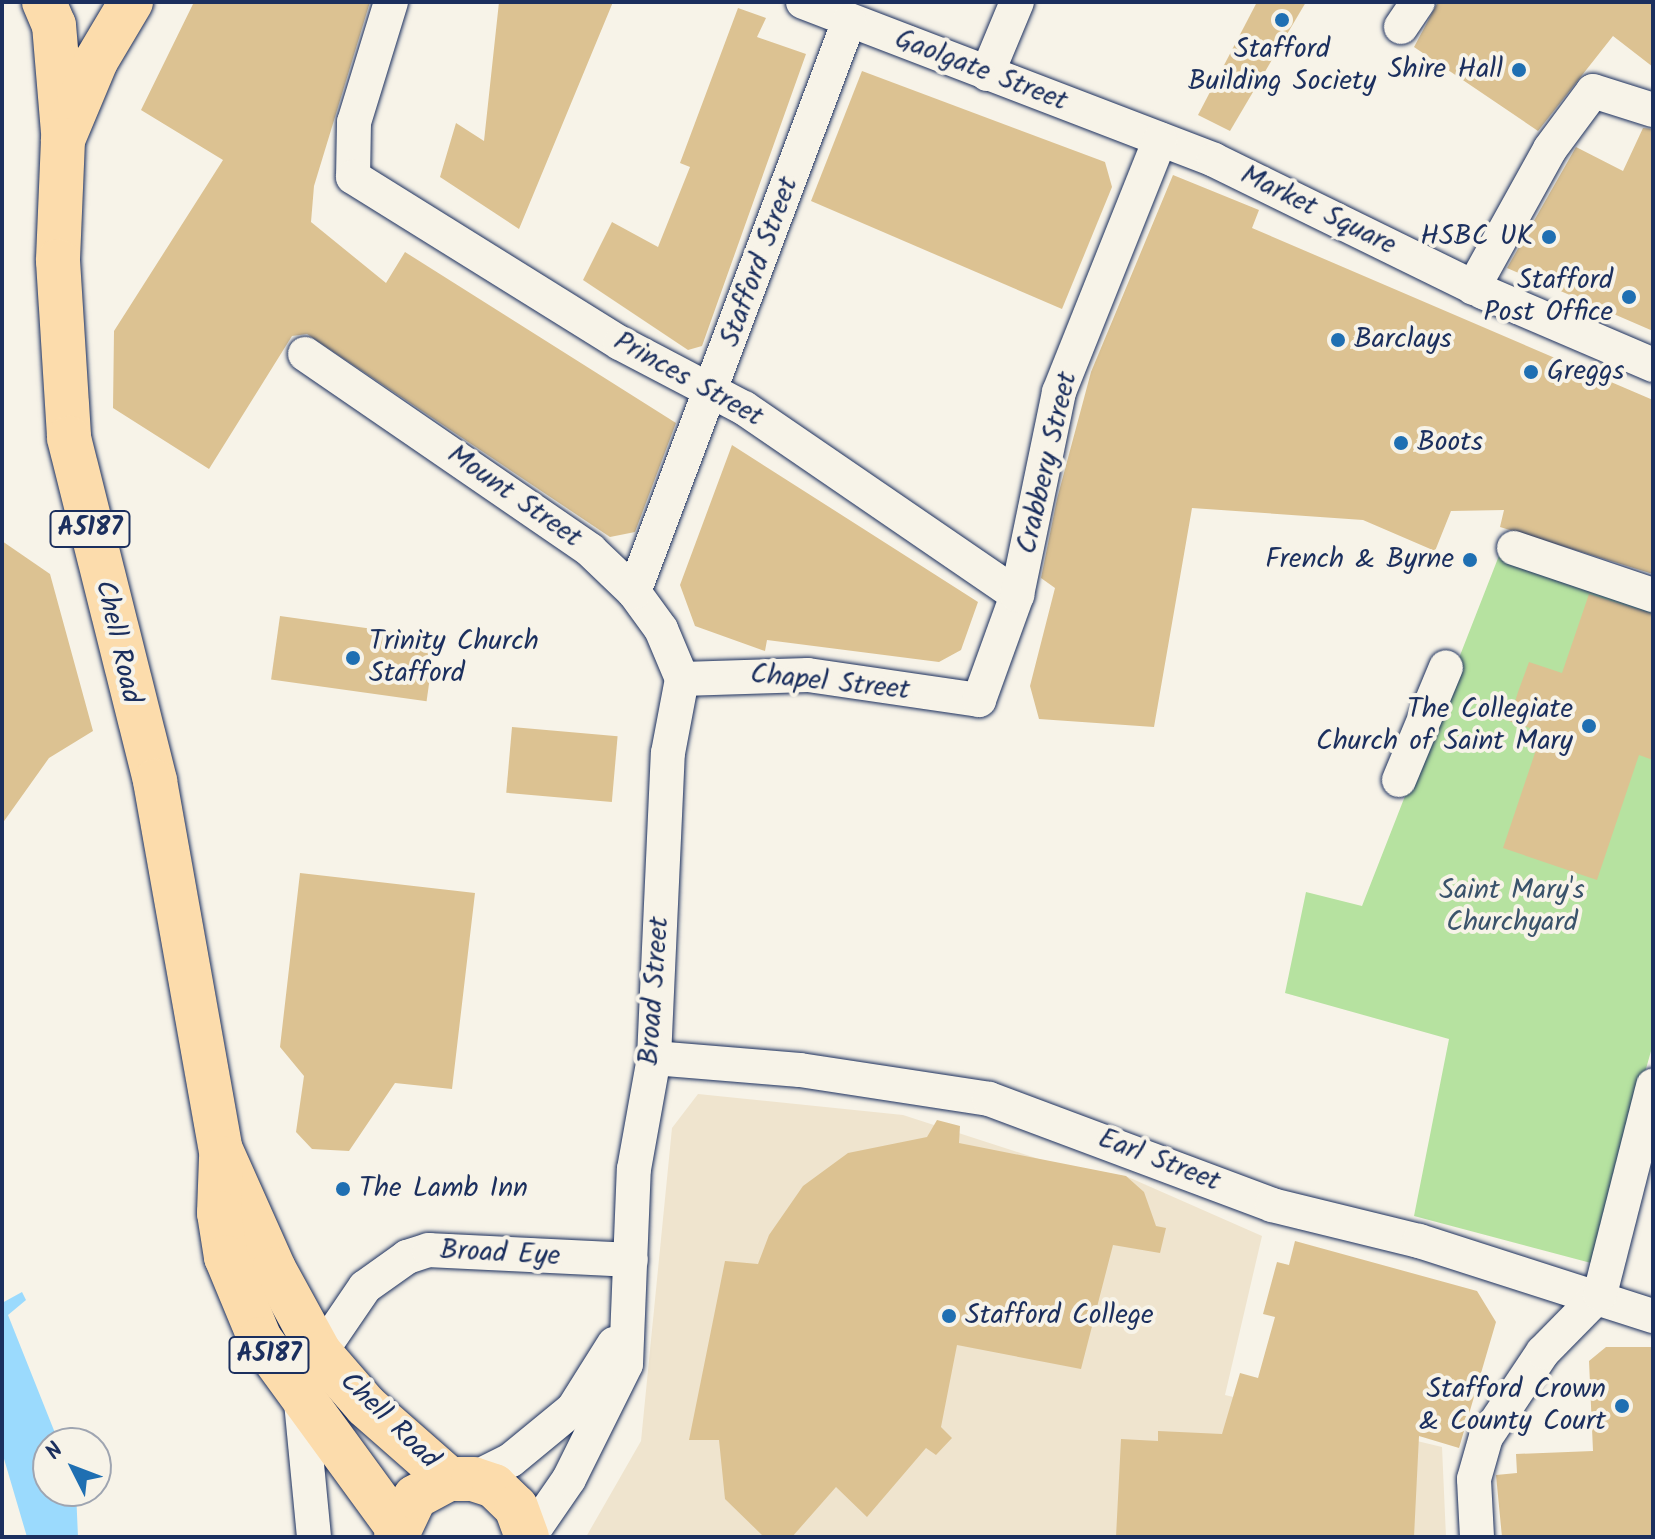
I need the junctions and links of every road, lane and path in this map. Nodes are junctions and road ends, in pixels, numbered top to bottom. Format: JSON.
{"nodes":[{"id":1,"x":44,"y":2,"type":"edge"},
{"id":2,"x":131,"y":2,"type":"edge"},
{"id":3,"x":391,"y":2,"type":"edge"},
{"id":4,"x":803,"y":2,"type":"edge"},
{"id":5,"x":1017,"y":2,"type":"edge"},
{"id":6,"x":849,"y":21,"type":"junction"},
{"id":7,"x":987,"y":74,"type":"junction"},
{"id":8,"x":1653,"y":110,"type":"edge"},
{"id":9,"x":1160,"y":139,"type":"junction"},
{"id":10,"x":63,"y":140,"type":"junction"},
{"id":11,"x":1473,"y":288,"type":"junction"},
{"id":12,"x":305,"y":354,"type":"dead end"},
{"id":13,"x":1653,"y":365,"type":"edge"},
{"id":14,"x":712,"y":392,"type":"junction"},
{"id":15,"x":1514,"y":548,"type":"dead end"},
{"id":16,"x":634,"y":592,"type":"junction"},
{"id":17,"x":1017,"y":595,"type":"junction"},
{"id":18,"x":1653,"y":595,"type":"edge"},
{"id":19,"x":1446,"y":667,"type":"dead end"},
{"id":20,"x":682,"y":679,"type":"junction"},
{"id":21,"x":979,"y":700,"type":"joint"},
{"id":22,"x":1399,"y":780,"type":"dead end"},
{"id":23,"x":654,"y":1058,"type":"junction"},
{"id":24,"x":1653,"y":1086,"type":"edge"},
{"id":25,"x":221,"y":1150,"type":"junction"},
{"id":26,"x":631,"y":1260,"type":"junction"},
{"id":27,"x":1600,"y":1294,"type":"junction"},
{"id":28,"x":626,"y":1302,"type":"junction"},
{"id":29,"x":1653,"y":1316,"type":"edge"},
{"id":30,"x":320,"y":1353,"type":"junction"},
{"id":31,"x":301,"y":1402,"type":"junction"},
{"id":32,"x":461,"y":1479,"type":"junction"},
{"id":33,"x":396,"y":1532,"type":"edge"},
{"id":34,"x":314,"y":1537,"type":"edge"},
{"id":35,"x":528,"y":1537,"type":"edge"},
{"id":36,"x":1477,"y":1537,"type":"edge"}],
"edges":[{"from":1,"to":10,"type":"highway","number":"A5187"},
{"from":2,"to":10,"type":"highway","name":"Chell Road","number":"A5187"},
{"from":3,"to":14,"type":"street","name":"Princes Street"},
{"from":4,"to":6,"type":"street","name":"Gaolgate Street"},
{"from":5,"to":7,"type":"street"},
{"from":6,"to":7,"type":"street","name":"Gaolgate Street"},
{"from":6,"to":14,"type":"street","name":"Stafford Street"},
{"from":7,"to":9,"type":"street","name":"Gaolgate Street"},
{"from":8,"to":11,"type":"street"},
{"from":9,"to":11,"type":"street","name":"Market Square"},
{"from":9,"to":17,"type":"street","name":"Crabbery Street"},
{"from":10,"to":25,"type":"highway","name":"Chell Road","number":"A5187"},
{"from":11,"to":13,"type":"street","name":"Market Square"},
{"from":12,"to":16,"type":"street","name":"Mount Street"},
{"from":14,"to":16,"type":"street","name":"Stafford Street"},
{"from":14,"to":17,"type":"street","name":"Princes Street"},
{"from":15,"to":18,"type":"street"},
{"from":16,"to":20,"type":"street","name":"Mount Street"},
{"from":17,"to":21,"type":"street","name":"Crabbery Street"},
{"from":19,"to":22,"type":"street"},
{"from":20,"to":21,"type":"street","name":"Chapel Street"},
{"from":20,"to":23,"type":"street","name":"Broad Street"},
{"from":23,"to":26,"type":"street","name":"Broad Street"},
{"from":23,"to":27,"type":"street","name":"Earl Street"},
{"from":24,"to":27,"type":"street"},
{"from":25,"to":30,"type":"highway","name":"Chell Road","number":"A5187"},
{"from":25,"to":31,"type":"highway","name":"Chell Road","number":"A5187"},
{"from":26,"to":28,"type":"street","name":"Broad Street"},
{"from":26,"to":30,"type":"street","name":"Broad Eye"},
{"from":27,"to":29,"type":"street","name":"Earl Street"},
{"from":27,"to":36,"type":"street"},
{"from":28,"to":32,"type":"street","name":"Broad Street"},
{"from":28,"to":35,"type":"street","name":"Broad Street"},
{"from":30,"to":32,"type":"highway","name":"Chell Road","number":"A5187"},
{"from":31,"to":33,"type":"highway","name":"Chell Road","number":"A5187"},
{"from":31,"to":34,"type":"street"},
{"from":32,"to":33,"type":"highway"},
{"from":32,"to":35,"type":"highway","name":"Chell Road"}]}
